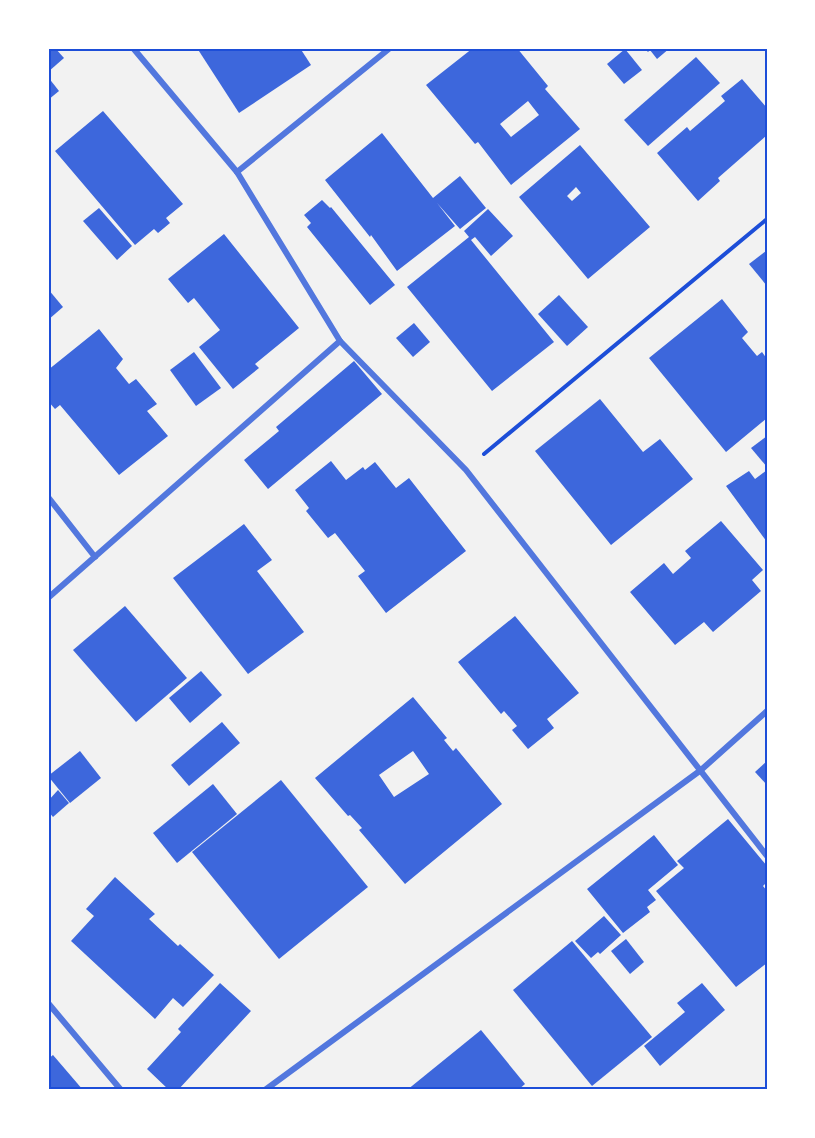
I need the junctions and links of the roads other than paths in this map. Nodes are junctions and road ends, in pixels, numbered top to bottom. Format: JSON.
{"nodes":[{"id":1,"x":133,"y":48,"type":"edge"},
{"id":2,"x":390,"y":48,"type":"edge"},
{"id":3,"x":237,"y":172,"type":"junction"},
{"id":4,"x":340,"y":341,"type":"junction"},
{"id":5,"x":48,"y":497,"type":"edge"},
{"id":6,"x":95,"y":557,"type":"junction"},
{"id":7,"x":48,"y":598,"type":"edge"},
{"id":8,"x":767,"y":711,"type":"edge"},
{"id":9,"x":701,"y":770,"type":"junction"},
{"id":10,"x":767,"y":856,"type":"edge"},
{"id":11,"x":48,"y":1003,"type":"edge"},
{"id":12,"x":121,"y":1090,"type":"edge"},
{"id":13,"x":265,"y":1090,"type":"edge"}],
"edges":[{"from":1,"to":3,"type":"street"},
{"from":2,"to":3,"type":"street"},
{"from":3,"to":4,"type":"street"},
{"from":4,"to":6,"type":"street"},
{"from":4,"to":9,"type":"street"},
{"from":5,"to":6,"type":"street"},
{"from":6,"to":7,"type":"street"},
{"from":8,"to":9,"type":"street"},
{"from":9,"to":10,"type":"street"},
{"from":9,"to":13,"type":"street"},
{"from":11,"to":12,"type":"street"}]}
